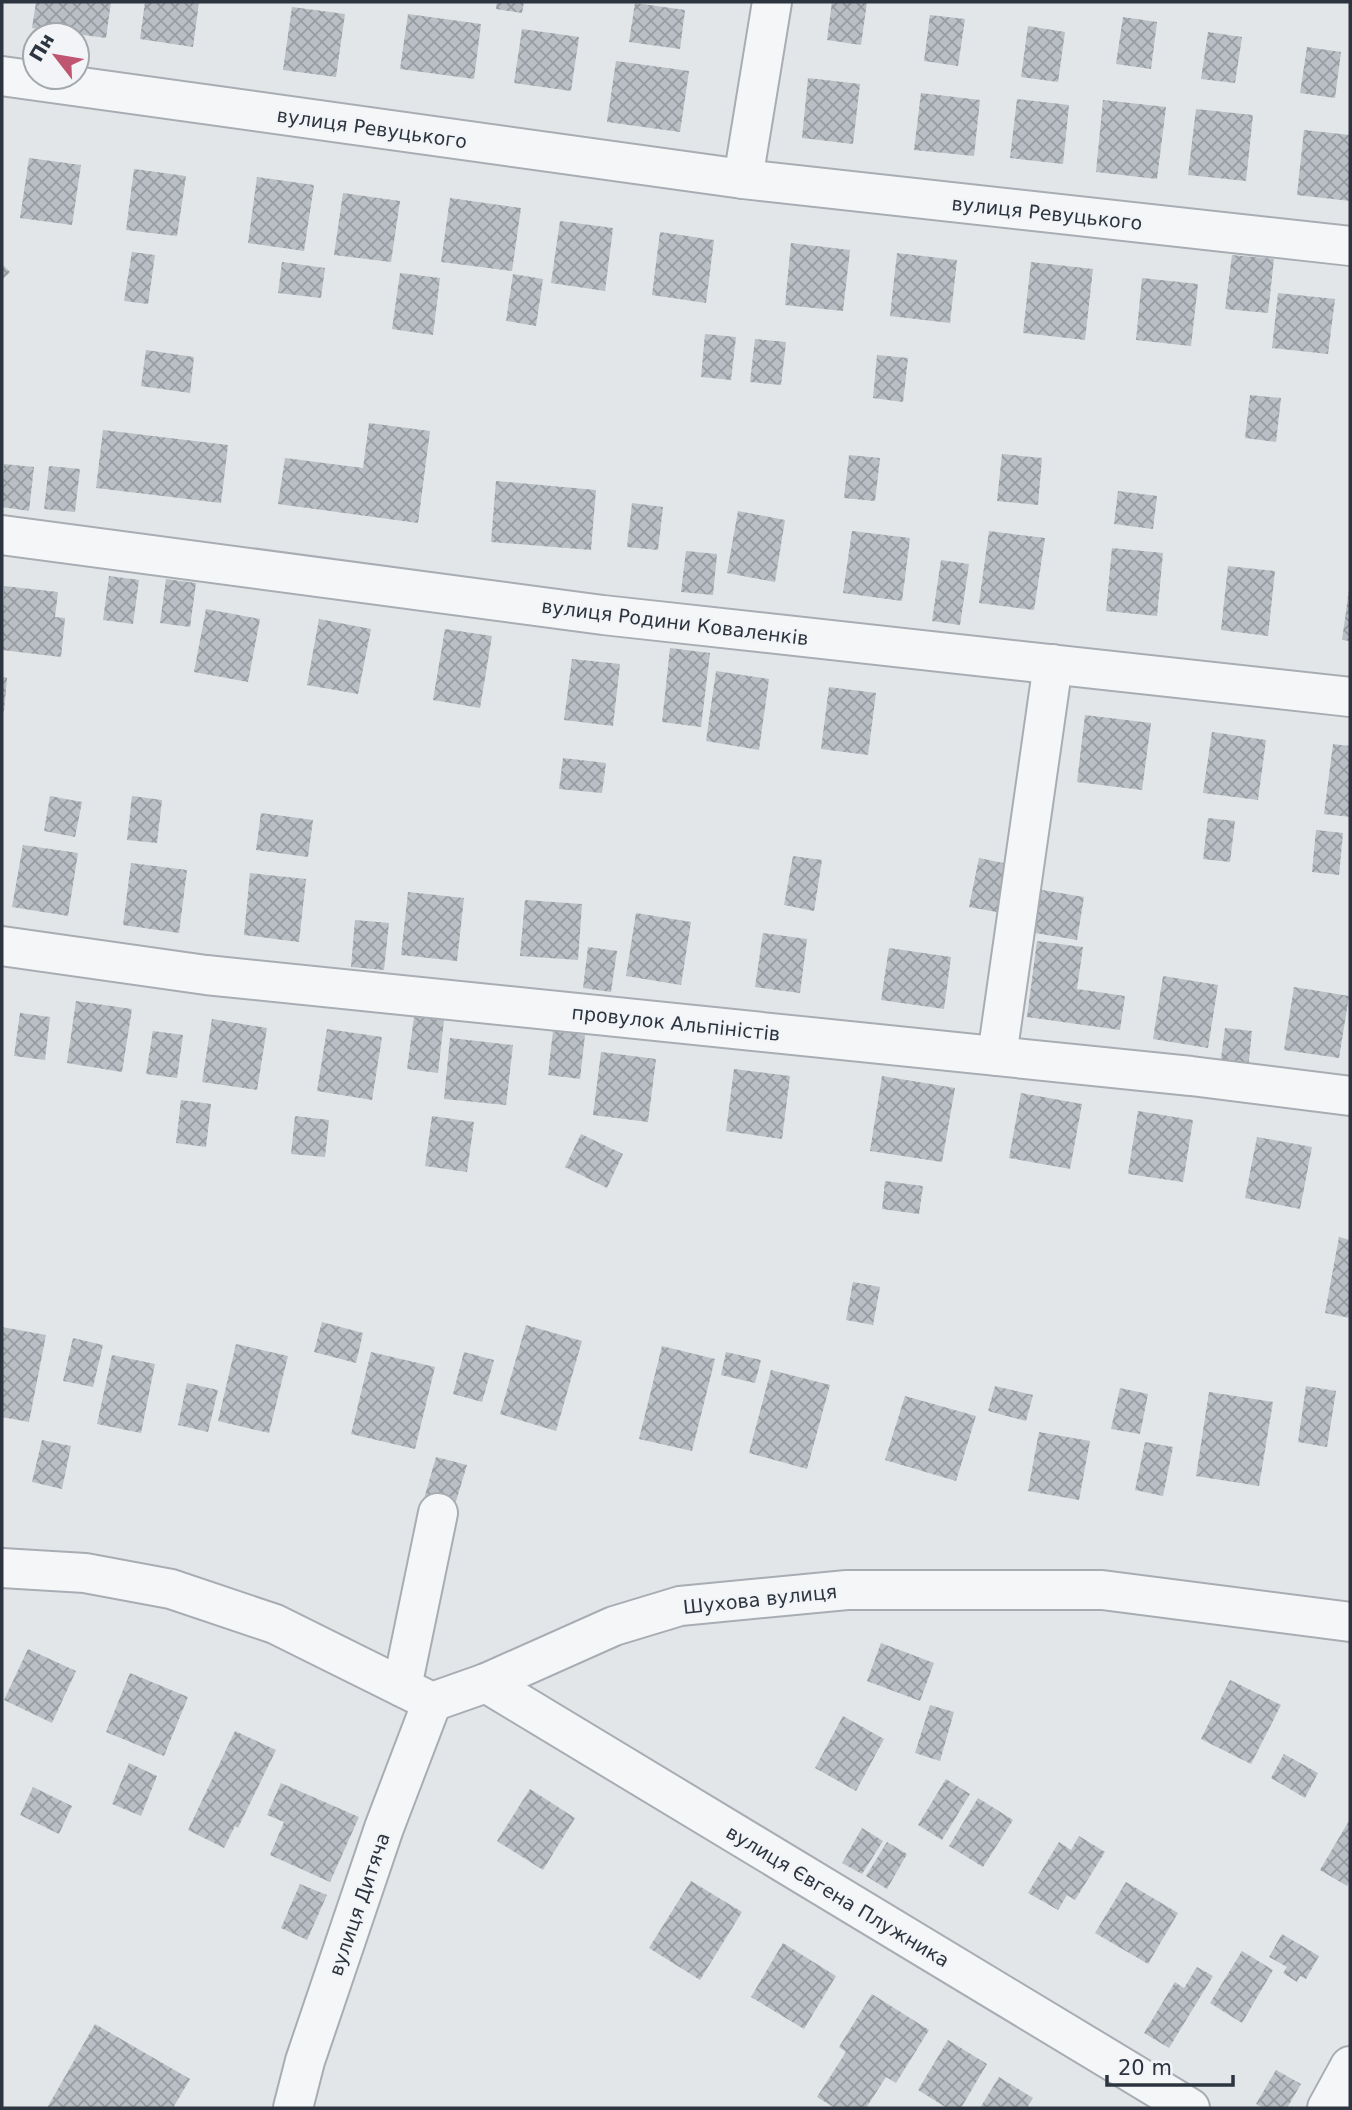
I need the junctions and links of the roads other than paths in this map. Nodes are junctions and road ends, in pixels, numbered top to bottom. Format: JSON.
{"nodes":[{"id":1,"x":772,"y":2,"type":"edge"},
{"id":2,"x":2,"y":76,"type":"edge"},
{"id":3,"x":743,"y":179,"type":"junction"},
{"id":4,"x":1350,"y":246,"type":"edge"},
{"id":5,"x":2,"y":535,"type":"edge"},
{"id":6,"x":1053,"y":664,"type":"junction"},
{"id":7,"x":1350,"y":697,"type":"edge"},
{"id":8,"x":2,"y":946,"type":"edge"},
{"id":9,"x":997,"y":1056,"type":"junction"},
{"id":10,"x":1350,"y":1096,"type":"edge"},
{"id":11,"x":438,"y":1513,"type":"dead end"},
{"id":12,"x":2,"y":1568,"type":"edge"},
{"id":13,"x":1350,"y":1622,"type":"edge"},
{"id":14,"x":486,"y":1683,"type":"junction"},
{"id":15,"x":417,"y":1695,"type":"junction"},
{"id":16,"x":1350,"y":2066,"type":"edge"},
{"id":17,"x":293,"y":2108,"type":"edge"},
{"id":18,"x":1189,"y":2108,"type":"edge"},
{"id":19,"x":1326,"y":2108,"type":"edge"}],
"edges":[{"from":1,"to":3,"type":"street"},
{"from":2,"to":3,"type":"street","name":"вулиця Ревуцького"},
{"from":3,"to":4,"type":"street","name":"вулиця Ревуцького"},
{"from":5,"to":6,"type":"street","name":"вулиця Родини Коваленків"},
{"from":6,"to":7,"type":"street","name":"вулиця Родини Коваленків"},
{"from":6,"to":9,"type":"street"},
{"from":8,"to":9,"type":"street","name":"провулок Альпіністів"},
{"from":9,"to":10,"type":"street","name":"провулок Альпіністів"},
{"from":11,"to":15,"type":"street","name":"вулиця Дитяча"},
{"from":12,"to":15,"type":"street"},
{"from":13,"to":14,"type":"street","name":"Шухова вулиця"},
{"from":14,"to":15,"type":"street","name":"Шухова вулиця"},
{"from":14,"to":18,"type":"street","name":"вулиця Євгена Плужника"},
{"from":15,"to":17,"type":"street","name":"вулиця Дитяча"},
{"from":16,"to":19,"type":"street"}]}
